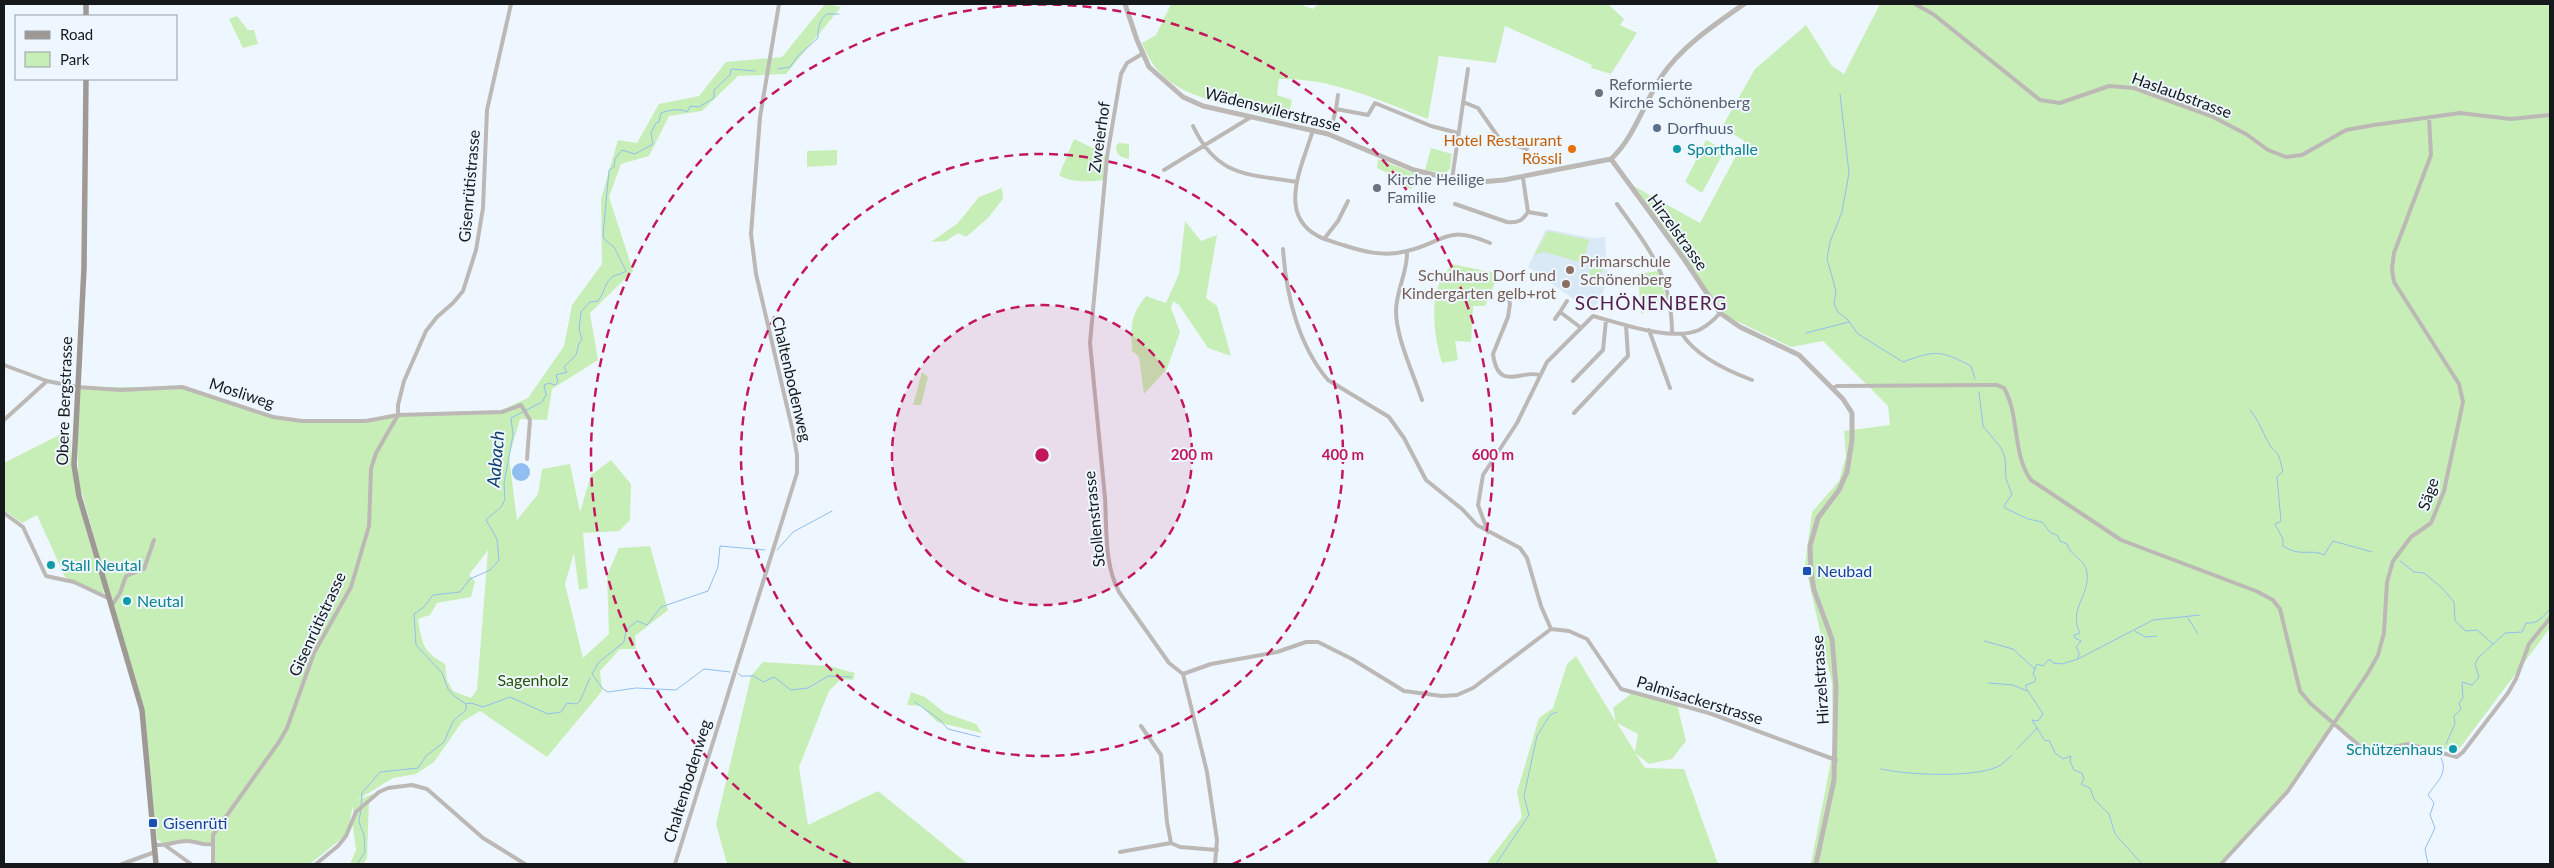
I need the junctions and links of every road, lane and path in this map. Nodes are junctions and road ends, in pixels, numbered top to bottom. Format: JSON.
{"nodes":[{"id":1,"x":511,"y":4,"type":"edge"},
{"id":2,"x":779,"y":4,"type":"edge"},
{"id":3,"x":1125,"y":4,"type":"edge"},
{"id":4,"x":1744,"y":4,"type":"edge"},
{"id":5,"x":1915,"y":4,"type":"edge"},
{"id":6,"x":1142,"y":54,"type":"junction"},
{"id":7,"x":1468,"y":69,"type":"dead end"},
{"id":8,"x":86,"y":80,"type":"edge"},
{"id":9,"x":1338,"y":95,"type":"dead end"},
{"id":10,"x":1464,"y":102,"type":"junction"},
{"id":11,"x":1336,"y":109,"type":"junction"},
{"id":12,"x":2550,"y":115,"type":"edge"},
{"id":13,"x":1252,"y":117,"type":"junction"},
{"id":14,"x":2429,"y":117,"type":"junction"},
{"id":15,"x":1332,"y":125,"type":"dead end"},
{"id":16,"x":1193,"y":126,"type":"dead end"},
{"id":17,"x":1313,"y":130,"type":"junction"},
{"id":18,"x":1458,"y":133,"type":"junction"},
{"id":19,"x":1202,"y":146,"type":"junction"},
{"id":20,"x":1527,"y":149,"type":"dead end"},
{"id":21,"x":1612,"y":159,"type":"junction"},
{"id":22,"x":1164,"y":170,"type":"dead end"},
{"id":23,"x":1522,"y":178,"type":"junction"},
{"id":24,"x":1452,"y":179,"type":"junction"},
{"id":25,"x":1297,"y":182,"type":"junction"},
{"id":26,"x":1348,"y":201,"type":"dead end"},
{"id":27,"x":1455,"y":204,"type":"dead end"},
{"id":28,"x":1617,"y":204,"type":"dead end"},
{"id":29,"x":1528,"y":212,"type":"junction"},
{"id":30,"x":1546,"y":215,"type":"dead end"},
{"id":31,"x":1101,"y":235,"type":"joint"},
{"id":32,"x":1324,"y":239,"type":"junction"},
{"id":33,"x":1490,"y":243,"type":"dead end"},
{"id":34,"x":1282,"y":249,"type":"dead end"},
{"id":35,"x":1407,"y":251,"type":"junction"},
{"id":36,"x":1507,"y":292,"type":"dead end"},
{"id":37,"x":1567,"y":301,"type":"dead end"},
{"id":38,"x":1560,"y":312,"type":"junction"},
{"id":39,"x":1720,"y":313,"type":"junction"},
{"id":40,"x":1554,"y":319,"type":"dead end"},
{"id":41,"x":1606,"y":320,"type":"junction"},
{"id":42,"x":1626,"y":325,"type":"junction"},
{"id":43,"x":1580,"y":327,"type":"junction"},
{"id":44,"x":1649,"y":330,"type":"junction"},
{"id":45,"x":1672,"y":333,"type":"junction"},
{"id":46,"x":1682,"y":334,"type":"junction"},
{"id":47,"x":4,"y":365,"type":"edge"},
{"id":48,"x":1539,"y":375,"type":"junction"},
{"id":49,"x":1752,"y":380,"type":"dead end"},
{"id":50,"x":47,"y":381,"type":"junction"},
{"id":51,"x":1573,"y":381,"type":"dead end"},
{"id":52,"x":77,"y":387,"type":"junction"},
{"id":53,"x":1670,"y":388,"type":"dead end"},
{"id":54,"x":1833,"y":388,"type":"junction"},
{"id":55,"x":1422,"y":400,"type":"dead end"},
{"id":56,"x":1574,"y":413,"type":"dead end"},
{"id":57,"x":398,"y":415,"type":"junction"},
{"id":58,"x":4,"y":420,"type":"edge"},
{"id":59,"x":526,"y":459,"type":"dead end"},
{"id":60,"x":4,"y":513,"type":"edge"},
{"id":61,"x":1488,"y":532,"type":"junction"},
{"id":62,"x":154,"y":540,"type":"dead end"},
{"id":63,"x":111,"y":602,"type":"junction"},
{"id":64,"x":2550,"y":618,"type":"edge"},
{"id":65,"x":1551,"y":630,"type":"junction"},
{"id":66,"x":1183,"y":674,"type":"junction"},
{"id":67,"x":2334,"y":724,"type":"junction"},
{"id":68,"x":1141,"y":726,"type":"dead end"},
{"id":69,"x":1836,"y":760,"type":"junction"},
{"id":70,"x":1171,"y":843,"type":"junction"},
{"id":71,"x":212,"y":844,"type":"junction"},
{"id":72,"x":155,"y":845,"type":"junction"},
{"id":73,"x":166,"y":846,"type":"junction"},
{"id":74,"x":1217,"y":850,"type":"junction"},
{"id":75,"x":155,"y":852,"type":"junction"},
{"id":76,"x":1120,"y":852,"type":"dead end"},
{"id":77,"x":122,"y":864,"type":"edge"},
{"id":78,"x":156,"y":864,"type":"edge"},
{"id":79,"x":191,"y":864,"type":"edge"},
{"id":80,"x":214,"y":864,"type":"edge"},
{"id":81,"x":316,"y":864,"type":"edge"},
{"id":82,"x":525,"y":864,"type":"edge"},
{"id":83,"x":675,"y":864,"type":"edge"},
{"id":84,"x":1215,"y":864,"type":"edge"},
{"id":85,"x":1816,"y":864,"type":"edge"},
{"id":86,"x":2220,"y":864,"type":"edge"}],
"edges":[{"from":1,"to":57,"type":"street","name":"Gisenrütistrasse"},
{"from":2,"to":83,"type":"street","name":"Chaltenbodenweg"},
{"from":3,"to":6,"type":"street","name":"Wädenswilerstrasse"},
{"from":4,"to":21,"type":"street"},
{"from":5,"to":14,"type":"street","name":"Haslaubstrasse"},
{"from":6,"to":13,"type":"street","name":"Wädenswilerstrasse"},
{"from":6,"to":31,"type":"street","name":"Zweierhof"},
{"from":7,"to":10,"type":"street"},
{"from":8,"to":52,"type":"main road","name":"Obere Bergstrasse"},
{"from":9,"to":11,"type":"street"},
{"from":10,"to":18,"type":"street"},
{"from":10,"to":20,"type":"street"},
{"from":11,"to":15,"type":"street"},
{"from":11,"to":18,"type":"street"},
{"from":12,"to":14,"type":"street","name":"Haslaubstrasse"},
{"from":13,"to":17,"type":"street","name":"Wädenswilerstrasse"},
{"from":13,"to":19,"type":"street"},
{"from":14,"to":67,"type":"street","name":"Säge"},
{"from":16,"to":19,"type":"street"},
{"from":17,"to":24,"type":"street","name":"Wädenswilerstrasse"},
{"from":17,"to":25,"type":"street"},
{"from":18,"to":24,"type":"street"},
{"from":19,"to":22,"type":"street"},
{"from":19,"to":25,"type":"street"},
{"from":21,"to":23,"type":"street","name":"Wädenswilerstrasse"},
{"from":21,"to":39,"type":"street","name":"Hirzelstrasse"},
{"from":23,"to":24,"type":"street","name":"Wädenswilerstrasse"},
{"from":23,"to":29,"type":"street"},
{"from":25,"to":32,"type":"street"},
{"from":26,"to":32,"type":"street"},
{"from":27,"to":29,"type":"street"},
{"from":28,"to":45,"type":"street"},
{"from":29,"to":30,"type":"street"},
{"from":31,"to":66,"type":"street","name":"Stollenstrasse"},
{"from":32,"to":35,"type":"street"},
{"from":33,"to":35,"type":"street"},
{"from":34,"to":61,"type":"street"},
{"from":35,"to":55,"type":"street"},
{"from":36,"to":48,"type":"street"},
{"from":37,"to":38,"type":"street"},
{"from":38,"to":40,"type":"street"},
{"from":38,"to":43,"type":"street"},
{"from":39,"to":46,"type":"street"},
{"from":39,"to":54,"type":"street","name":"Hirzelstrasse"},
{"from":41,"to":42,"type":"street"},
{"from":41,"to":43,"type":"street"},
{"from":41,"to":51,"type":"street"},
{"from":42,"to":44,"type":"street"},
{"from":42,"to":56,"type":"street"},
{"from":43,"to":48,"type":"street"},
{"from":44,"to":45,"type":"street"},
{"from":44,"to":53,"type":"street"},
{"from":45,"to":46,"type":"street"},
{"from":46,"to":49,"type":"street"},
{"from":47,"to":50,"type":"street","name":"Mosliweg"},
{"from":48,"to":61,"type":"street"},
{"from":50,"to":52,"type":"street","name":"Mosliweg"},
{"from":50,"to":58,"type":"street"},
{"from":52,"to":57,"type":"street","name":"Mosliweg"},
{"from":52,"to":63,"type":"main road","name":"Obere Bergstrasse"},
{"from":54,"to":67,"type":"street"},
{"from":54,"to":69,"type":"street","name":"Hirzelstrasse"},
{"from":57,"to":59,"type":"street","name":"Mosliweg"},
{"from":57,"to":71,"type":"street","name":"Gisenrütistrasse"},
{"from":60,"to":63,"type":"street"},
{"from":61,"to":65,"type":"street"},
{"from":62,"to":63,"type":"street"},
{"from":63,"to":72,"type":"main road","name":"Obere Bergstrasse"},
{"from":64,"to":67,"type":"street"},
{"from":65,"to":66,"type":"street"},
{"from":65,"to":69,"type":"street","name":"Palmisackerstrasse"},
{"from":66,"to":74,"type":"street"},
{"from":67,"to":86,"type":"street","name":"Säge"},
{"from":68,"to":70,"type":"street"},
{"from":69,"to":85,"type":"street","name":"Hirzelstrasse"},
{"from":70,"to":74,"type":"street"},
{"from":70,"to":76,"type":"street"},
{"from":71,"to":73,"type":"street"},
{"from":71,"to":80,"type":"street"},
{"from":72,"to":73,"type":"street"},
{"from":72,"to":75,"type":"main road","name":"Obere Bergstrasse"},
{"from":73,"to":79,"type":"street"},
{"from":74,"to":84,"type":"street"},
{"from":75,"to":77,"type":"street"},
{"from":75,"to":78,"type":"main road","name":"Obere Bergstrasse"},
{"from":81,"to":82,"type":"street"}]}
